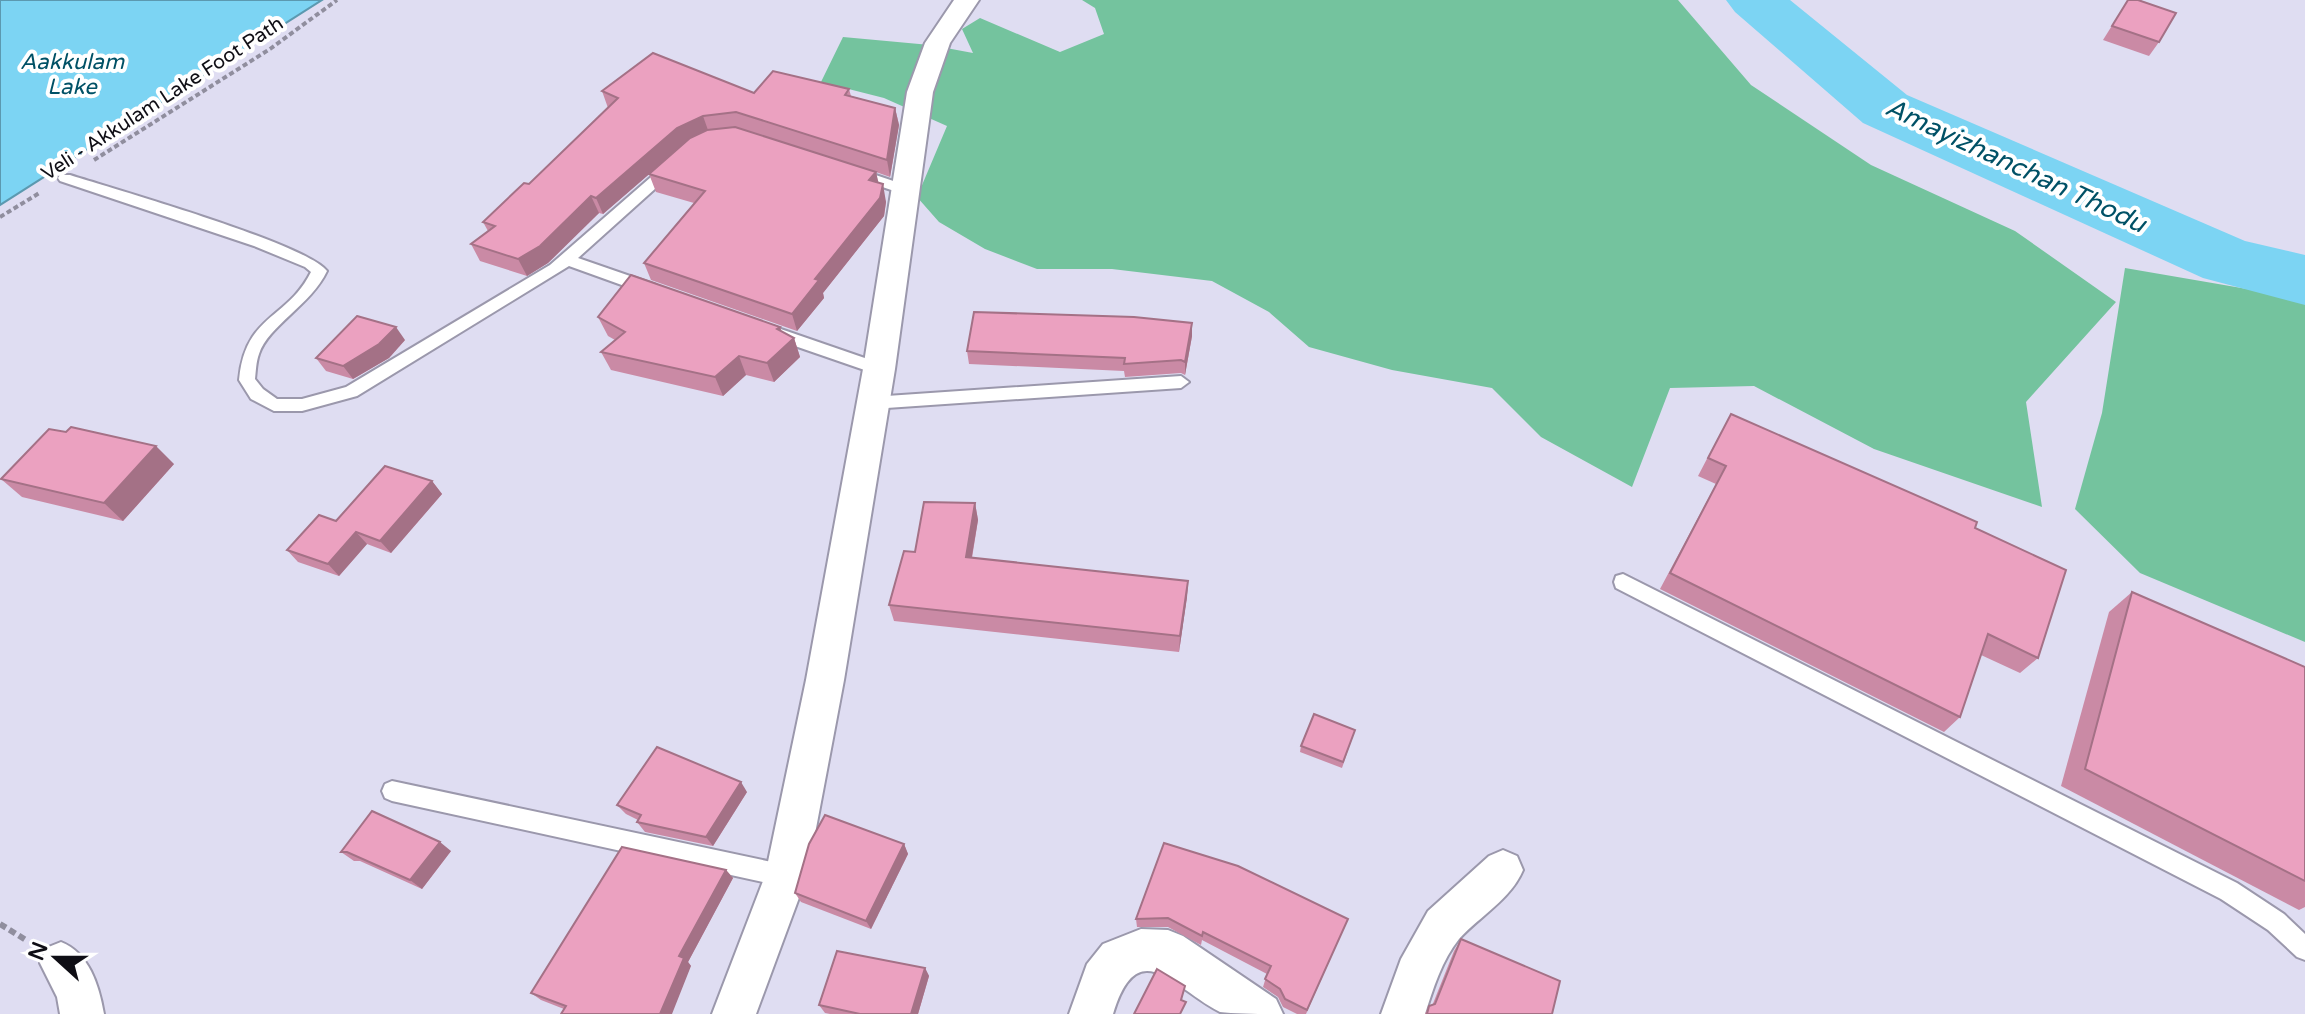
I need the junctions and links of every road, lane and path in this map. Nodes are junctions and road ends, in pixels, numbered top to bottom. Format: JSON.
{"nodes":[{"id":1,"x":337,"y":0,"type":"edge"},
{"id":2,"x":967,"y":0,"type":"edge"},
{"id":3,"x":679,"y":160,"type":"edge"},
{"id":4,"x":837,"y":167,"type":"edge"},
{"id":5,"x":65,"y":178,"type":"junction"},
{"id":6,"x":906,"y":190,"type":"junction"},
{"id":7,"x":0,"y":217,"type":"edge"},
{"id":8,"x":567,"y":260,"type":"junction"},
{"id":9,"x":671,"y":296,"type":"edge"},
{"id":10,"x":760,"y":328,"type":"edge"},
{"id":11,"x":879,"y":369,"type":"junction"},
{"id":12,"x":1181,"y":382,"type":"edge"},
{"id":13,"x":872,"y":403,"type":"junction"},
{"id":14,"x":1623,"y":582,"type":"dead end"},
{"id":15,"x":392,"y":791,"type":"dead end"},
{"id":16,"x":1503,"y":870,"type":"dead end"},
{"id":17,"x":786,"y":876,"type":"junction"},
{"id":18,"x":2305,"y":949,"type":"edge"},
{"id":19,"x":61,"y":963,"type":"dead end"},
{"id":20,"x":82,"y":1014,"type":"edge"},
{"id":21,"x":734,"y":1014,"type":"edge"},
{"id":22,"x":1091,"y":1014,"type":"edge"},
{"id":23,"x":1261,"y":1014,"type":"edge"},
{"id":24,"x":1403,"y":1014,"type":"edge"}],
"edges":[{"from":1,"to":5,"type":"path","name":"Veli - Akkulam Lake Foot Path"},
{"from":2,"to":6,"type":"street"},
{"from":3,"to":8,"type":"lane"},
{"from":4,"to":6,"type":"lane"},
{"from":5,"to":7,"type":"path","name":"Veli - Akkulam Lake Foot Path"},
{"from":5,"to":8,"type":"lane"},
{"from":6,"to":11,"type":"street"},
{"from":8,"to":9,"type":"lane"},
{"from":10,"to":11,"type":"lane"},
{"from":11,"to":13,"type":"street"},
{"from":12,"to":13,"type":"lane"},
{"from":13,"to":17,"type":"street"},
{"from":14,"to":18,"type":"lane"},
{"from":15,"to":17,"type":"lane"},
{"from":16,"to":24,"type":"street"},
{"from":17,"to":21,"type":"street"},
{"from":19,"to":20,"type":"street"},
{"from":22,"to":23,"type":"street"}]}
